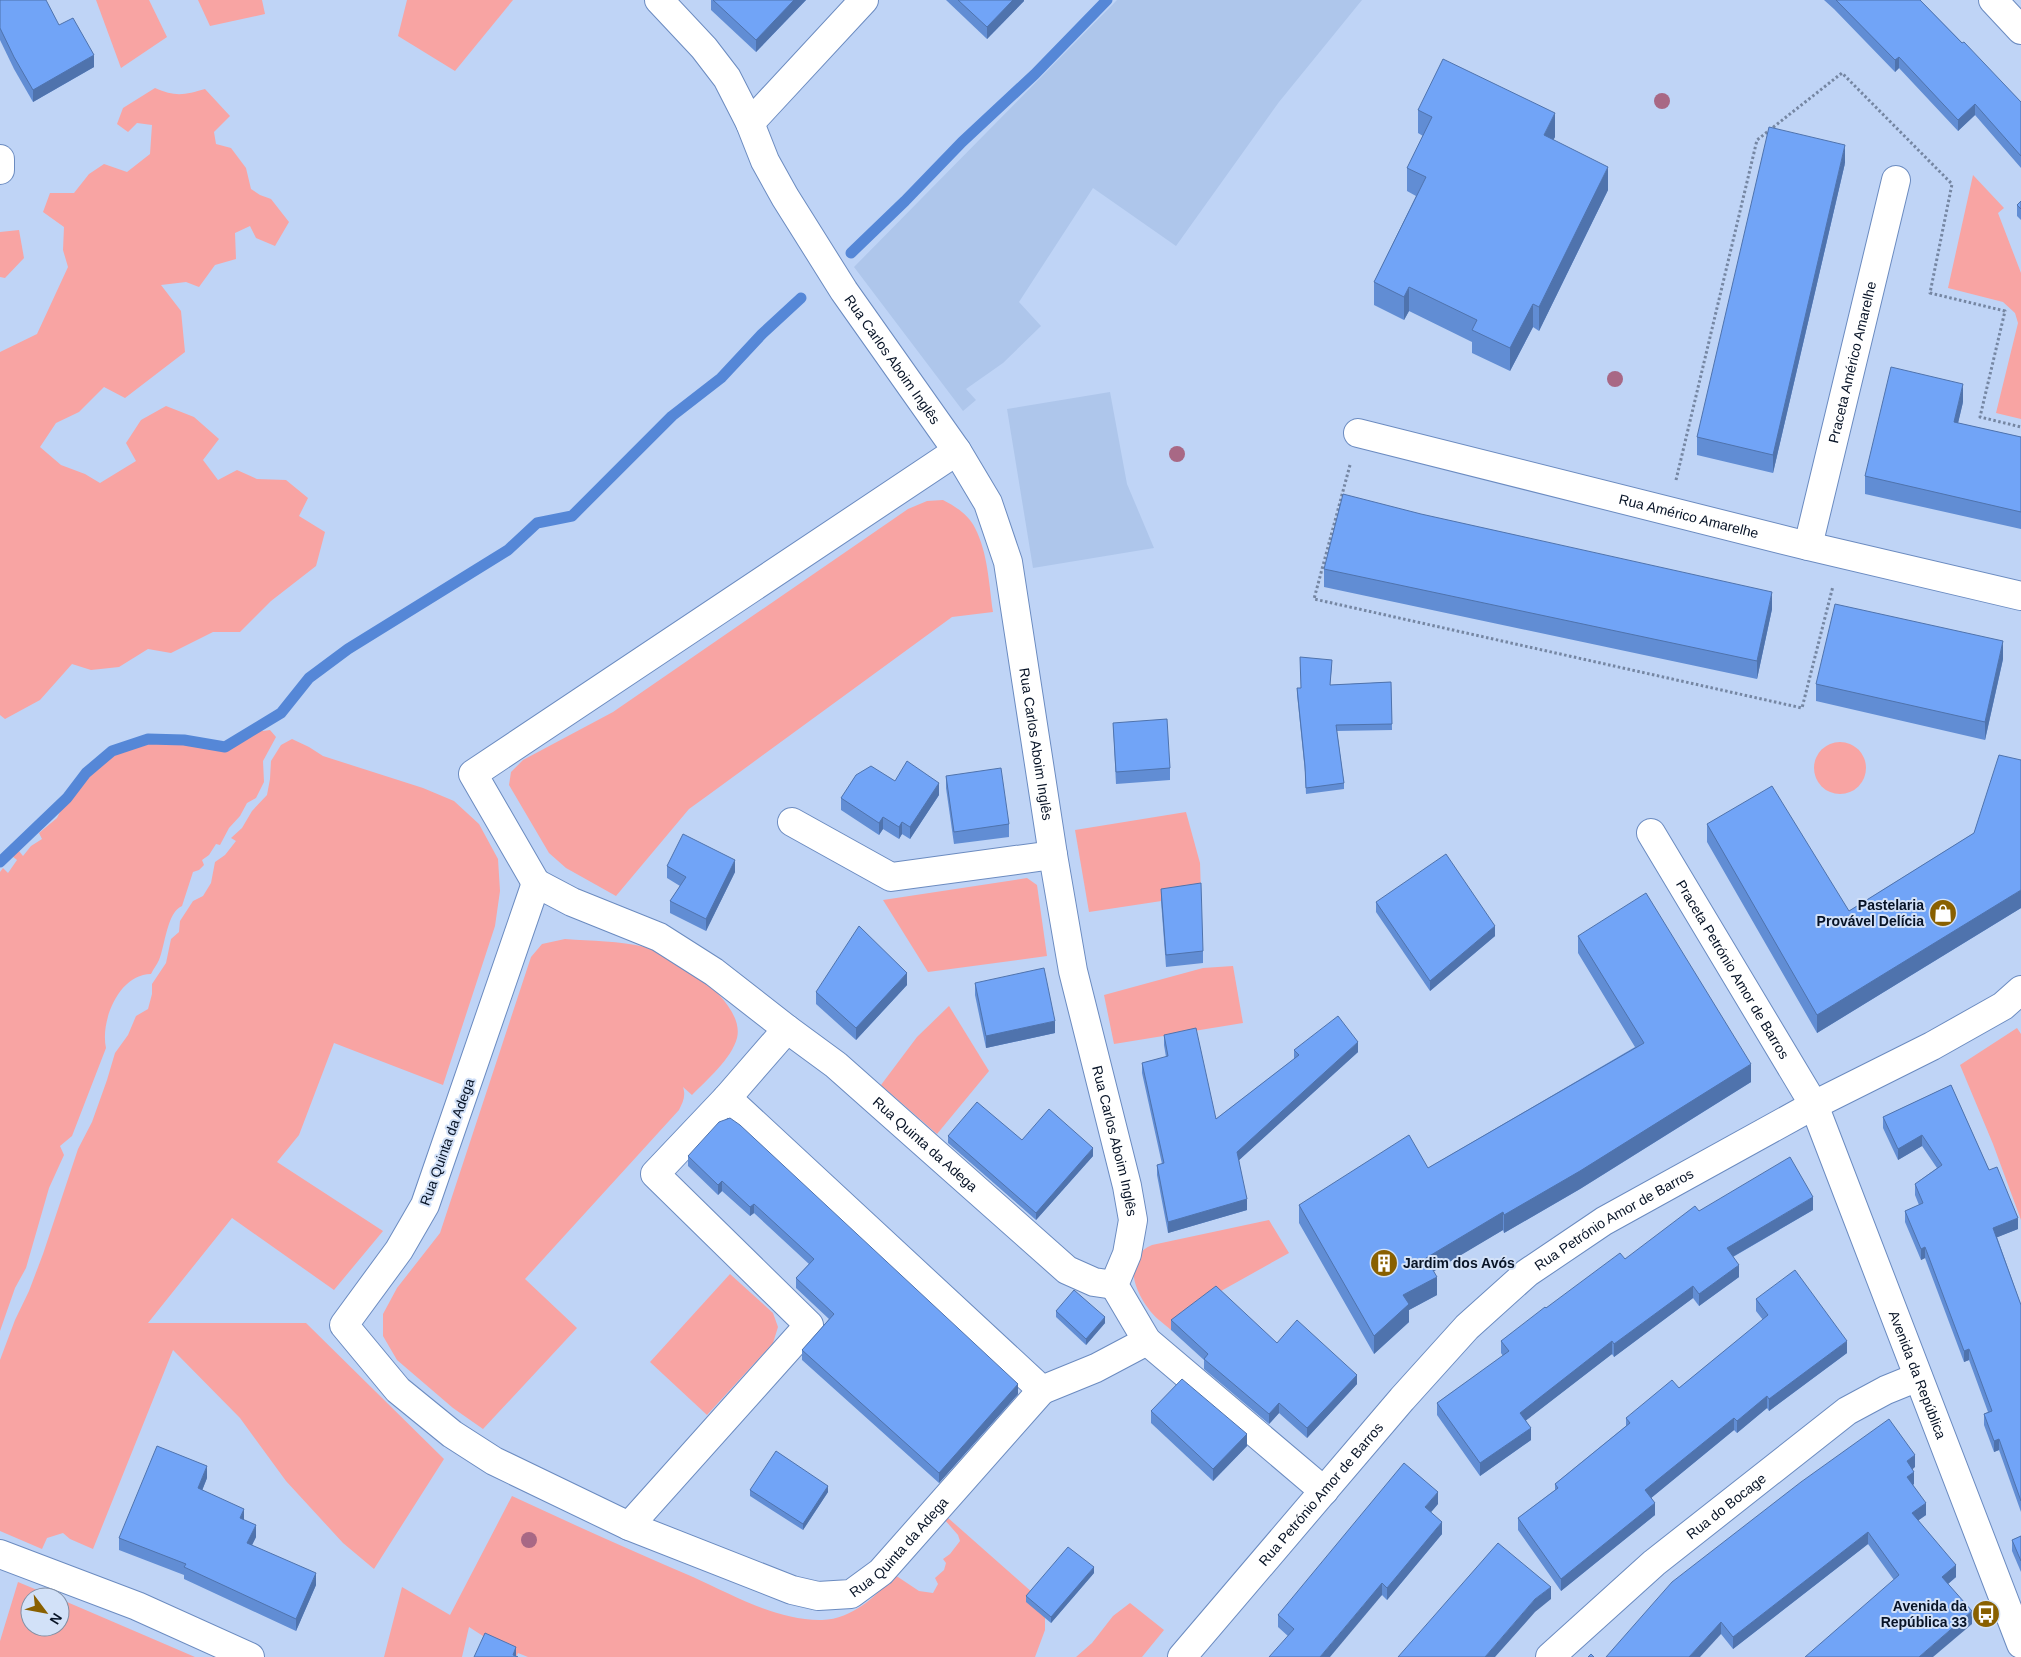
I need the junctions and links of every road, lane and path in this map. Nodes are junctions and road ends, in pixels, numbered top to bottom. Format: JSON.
{"nodes":[{"id":1,"x":659,"y":0,"type":"edge"},
{"id":2,"x":864,"y":0,"type":"edge"},
{"id":3,"x":1993,"y":0,"type":"edge"},
{"id":4,"x":2021,"y":30,"type":"edge"},
{"id":5,"x":750,"y":123,"type":"junction"},
{"id":6,"x":0,"y":159,"type":"edge"},
{"id":7,"x":0,"y":170,"type":"edge"},
{"id":8,"x":1896,"y":180,"type":"dead end"},
{"id":9,"x":1358,"y":433,"type":"joint"},
{"id":10,"x":957,"y":451,"type":"junction"},
{"id":11,"x":1808,"y":546,"type":"junction"},
{"id":12,"x":1841,"y":553,"type":"junction"},
{"id":13,"x":2021,"y":596,"type":"edge"},
{"id":14,"x":792,"y":822,"type":"dead end"},
{"id":15,"x":1651,"y":833,"type":"dead end"},
{"id":16,"x":1053,"y":855,"type":"junction"},
{"id":17,"x":536,"y":883,"type":"junction"},
{"id":18,"x":2021,"y":990,"type":"edge"},
{"id":19,"x":787,"y":1028,"type":"junction"},
{"id":20,"x":727,"y":1098,"type":"junction"},
{"id":21,"x":1814,"y":1105,"type":"junction"},
{"id":22,"x":1114,"y":1285,"type":"junction"},
{"id":23,"x":1147,"y":1341,"type":"junction"},
{"id":24,"x":1918,"y":1377,"type":"junction"},
{"id":25,"x":1042,"y":1390,"type":"junction"},
{"id":26,"x":1324,"y":1491,"type":"junction"},
{"id":27,"x":629,"y":1526,"type":"junction"},
{"id":28,"x":0,"y":1554,"type":"edge"},
{"id":29,"x":2021,"y":1644,"type":"edge"},
{"id":30,"x":2021,"y":1649,"type":"edge"},
{"id":31,"x":250,"y":1657,"type":"edge"},
{"id":32,"x":1182,"y":1657,"type":"edge"},
{"id":33,"x":1550,"y":1657,"type":"edge"},
{"id":34,"x":2010,"y":1657,"type":"edge"}],
"edges":[{"from":1,"to":5,"type":"street","name":"Rua Carlos Aboim Inglês"},
{"from":2,"to":5,"type":"street"},
{"from":3,"to":4,"type":"street"},
{"from":5,"to":10,"type":"street","name":"Rua Carlos Aboim Inglês"},
{"from":6,"to":7,"type":"street"},
{"from":8,"to":11,"type":"street","name":"Praceta Américo Amarelhe"},
{"from":9,"to":11,"type":"street","name":"Rua Américo Amarelhe"},
{"from":9,"to":12,"type":"path"},
{"from":10,"to":16,"type":"street","name":"Rua Carlos Aboim Inglês"},
{"from":10,"to":17,"type":"street"},
{"from":11,"to":12,"type":"street","name":"Rua Américo Amarelhe"},
{"from":12,"to":13,"type":"street","name":"Rua Américo Amarelhe"},
{"from":14,"to":16,"type":"street"},
{"from":15,"to":21,"type":"street","name":"Praceta Petrónio Amor de Barros"},
{"from":16,"to":22,"type":"street","name":"Rua Carlos Aboim Inglês"},
{"from":17,"to":19,"type":"street","name":"Rua Quinta da Adega"},
{"from":17,"to":27,"type":"street","name":"Rua Quinta da Adega"},
{"from":18,"to":21,"type":"street","name":"Rua Petrónio Amor de Barros"},
{"from":19,"to":20,"type":"street"},
{"from":19,"to":22,"type":"street","name":"Rua Quinta da Adega"},
{"from":20,"to":25,"type":"street"},
{"from":20,"to":27,"type":"street"},
{"from":21,"to":24,"type":"street","name":"Avenida da República"},
{"from":21,"to":26,"type":"street","name":"Rua Petrónio Amor de Barros"},
{"from":22,"to":23,"type":"street"},
{"from":23,"to":25,"type":"street"},
{"from":23,"to":26,"type":"street"},
{"from":24,"to":29,"type":"street","name":"Avenida da República"},
{"from":24,"to":33,"type":"street","name":"Rua do Bocage"},
{"from":25,"to":27,"type":"street","name":"Rua Quinta da Adega"},
{"from":26,"to":32,"type":"street","name":"Rua Petrónio Amor de Barros"},
{"from":28,"to":31,"type":"street"},
{"from":30,"to":34,"type":"street"}]}
